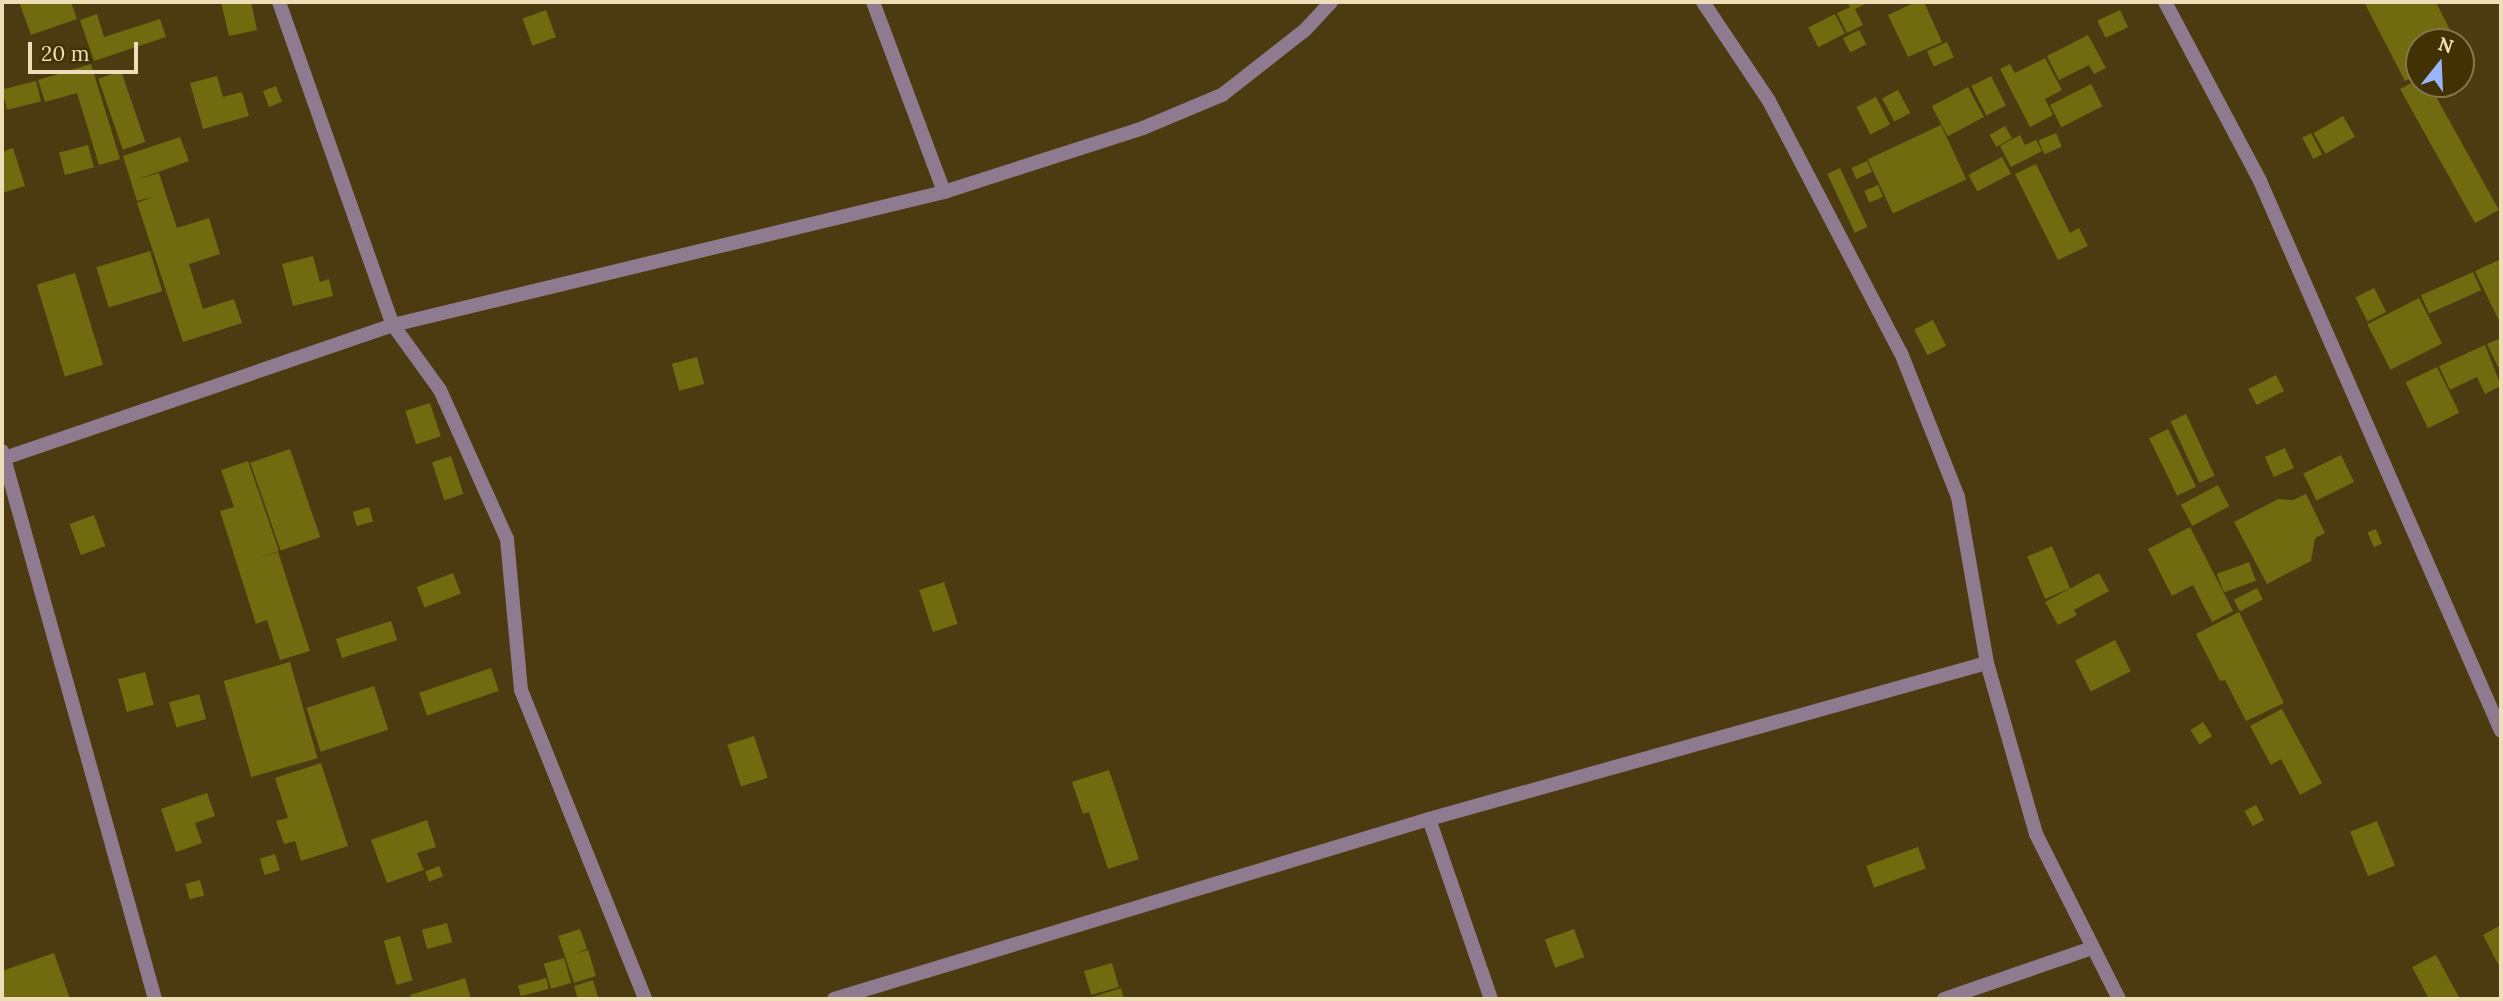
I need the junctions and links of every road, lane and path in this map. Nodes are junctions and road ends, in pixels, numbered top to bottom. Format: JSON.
{"nodes":[{"id":1,"x":278,"y":2,"type":"edge"},
{"id":2,"x":873,"y":2,"type":"edge"},
{"id":3,"x":1331,"y":2,"type":"edge"},
{"id":4,"x":1703,"y":2,"type":"edge"},
{"id":5,"x":2165,"y":2,"type":"edge"},
{"id":6,"x":944,"y":192,"type":"junction"},
{"id":7,"x":393,"y":325,"type":"junction"},
{"id":8,"x":3,"y":456,"type":"edge"},
{"id":9,"x":1987,"y":663,"type":"junction"},
{"id":10,"x":2501,"y":731,"type":"edge"},
{"id":11,"x":1429,"y":819,"type":"junction"},
{"id":12,"x":2092,"y":948,"type":"junction"},
{"id":13,"x":155,"y":999,"type":"edge"},
{"id":14,"x":645,"y":999,"type":"edge"},
{"id":15,"x":834,"y":999,"type":"edge"},
{"id":16,"x":1492,"y":999,"type":"edge"},
{"id":17,"x":1944,"y":999,"type":"edge"},
{"id":18,"x":2119,"y":999,"type":"edge"}],
"edges":[{"from":1,"to":7,"type":"street"},
{"from":2,"to":6,"type":"street"},
{"from":3,"to":6,"type":"street"},
{"from":4,"to":9,"type":"street"},
{"from":5,"to":10,"type":"street"},
{"from":6,"to":7,"type":"street"},
{"from":7,"to":8,"type":"street"},
{"from":7,"to":14,"type":"street"},
{"from":8,"to":13,"type":"street"},
{"from":9,"to":11,"type":"street"},
{"from":9,"to":12,"type":"street"},
{"from":11,"to":15,"type":"street"},
{"from":11,"to":16,"type":"street"},
{"from":12,"to":17,"type":"street"},
{"from":12,"to":18,"type":"street"}]}
